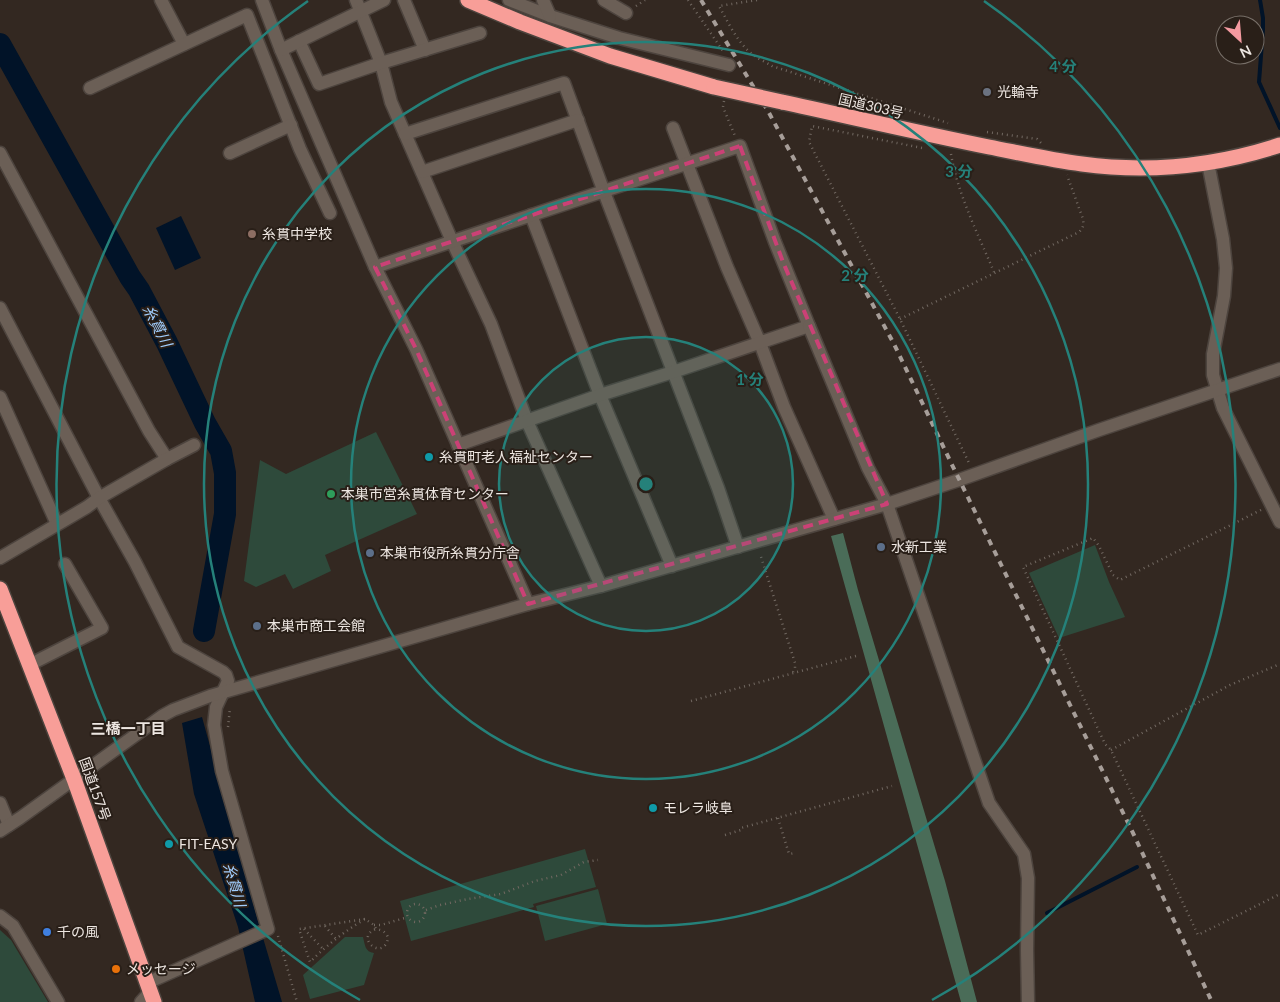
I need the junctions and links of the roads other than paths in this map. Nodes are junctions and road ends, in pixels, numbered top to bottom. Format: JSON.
{"nodes":[{"id":1,"x":161,"y":0,"type":"edge"},
{"id":2,"x":262,"y":0,"type":"edge"},
{"id":3,"x":384,"y":0,"type":"edge"},
{"id":4,"x":404,"y":0,"type":"edge"},
{"id":5,"x":468,"y":0,"type":"edge"},
{"id":6,"x":509,"y":0,"type":"edge"},
{"id":7,"x":543,"y":0,"type":"edge"},
{"id":8,"x":604,"y":0,"type":"edge"},
{"id":9,"x":358,"y":5,"type":"edge"},
{"id":10,"x":626,"y":13,"type":"dead end"},
{"id":11,"x":550,"y":16,"type":"junction"},
{"id":12,"x":480,"y":33,"type":"dead end"},
{"id":13,"x":299,"y":41,"type":"junction"},
{"id":14,"x":184,"y":44,"type":"junction"},
{"id":15,"x":281,"y":50,"type":"junction"},
{"id":16,"x":425,"y":50,"type":"junction"},
{"id":17,"x":381,"y":63,"type":"junction"},
{"id":18,"x":729,"y":65,"type":"dead end"},
{"id":19,"x":90,"y":88,"type":"dead end"},
{"id":20,"x":578,"y":120,"type":"junction"},
{"id":21,"x":291,"y":125,"type":"junction"},
{"id":22,"x":673,"y":128,"type":"dead end"},
{"id":23,"x":405,"y":134,"type":"junction"},
{"id":24,"x":1280,"y":145,"type":"edge"},
{"id":25,"x":230,"y":152,"type":"dead end"},
{"id":26,"x":0,"y":153,"type":"edge"},
{"id":27,"x":1208,"y":163,"type":"junction"},
{"id":28,"x":686,"y":164,"type":"junction"},
{"id":29,"x":422,"y":172,"type":"junction"},
{"id":30,"x":604,"y":192,"type":"junction"},
{"id":31,"x":330,"y":213,"type":"dead end"},
{"id":32,"x":531,"y":215,"type":"junction"},
{"id":33,"x":452,"y":241,"type":"junction"},
{"id":34,"x":375,"y":267,"type":"junction"},
{"id":35,"x":0,"y":308,"type":"edge"},
{"id":36,"x":809,"y":326,"type":"junction"},
{"id":37,"x":760,"y":343,"type":"junction"},
{"id":38,"x":1280,"y":369,"type":"edge"},
{"id":39,"x":673,"y":372,"type":"junction"},
{"id":40,"x":1218,"y":390,"type":"junction"},
{"id":41,"x":600,"y":394,"type":"junction"},
{"id":42,"x":0,"y":397,"type":"edge"},
{"id":43,"x":527,"y":421,"type":"junction"},
{"id":44,"x":194,"y":445,"type":"dead end"},
{"id":45,"x":458,"y":445,"type":"junction"},
{"id":46,"x":167,"y":459,"type":"junction"},
{"id":47,"x":99,"y":498,"type":"junction"},
{"id":48,"x":887,"y":504,"type":"junction"},
{"id":49,"x":834,"y":519,"type":"junction"},
{"id":50,"x":1280,"y":522,"type":"edge"},
{"id":51,"x":57,"y":524,"type":"junction"},
{"id":52,"x":738,"y":547,"type":"junction"},
{"id":53,"x":0,"y":558,"type":"edge"},
{"id":54,"x":66,"y":564,"type":"dead end"},
{"id":55,"x":672,"y":566,"type":"junction"},
{"id":56,"x":601,"y":586,"type":"junction"},
{"id":57,"x":0,"y":589,"type":"edge"},
{"id":58,"x":528,"y":604,"type":"junction"},
{"id":59,"x":29,"y":665,"type":"junction"},
{"id":60,"x":223,"y":692,"type":"junction"},
{"id":61,"x":74,"y":779,"type":"junction"},
{"id":62,"x":0,"y":803,"type":"edge"},
{"id":63,"x":4,"y":828,"type":"edge"},
{"id":64,"x":0,"y":916,"type":"edge"},
{"id":65,"x":148,"y":995,"type":"edge"},
{"id":66,"x":58,"y":1002,"type":"edge"},
{"id":67,"x":1028,"y":1002,"type":"edge"}],
"edges":[{"from":1,"to":14,"type":"street"},
{"from":2,"to":15,"type":"street"},
{"from":3,"to":9,"type":"street"},
{"from":4,"to":16,"type":"street"},
{"from":5,"to":27,"type":"highway","name":"国道303号","bridge":true},
{"from":6,"to":11,"type":"street"},
{"from":7,"to":11,"type":"street"},
{"from":8,"to":10,"type":"street"},
{"from":9,"to":13,"type":"street"},
{"from":9,"to":17,"type":"street"},
{"from":11,"to":18,"type":"street"},
{"from":12,"to":16,"type":"street"},
{"from":13,"to":15,"type":"street"},
{"from":13,"to":17,"type":"street"},
{"from":14,"to":19,"type":"street"},
{"from":14,"to":21,"type":"street"},
{"from":15,"to":34,"type":"street"},
{"from":16,"to":17,"type":"street"},
{"from":17,"to":23,"type":"street"},
{"from":20,"to":23,"type":"street"},
{"from":20,"to":29,"type":"street"},
{"from":20,"to":30,"type":"street"},
{"from":21,"to":25,"type":"street"},
{"from":21,"to":31,"type":"street"},
{"from":22,"to":28,"type":"street"},
{"from":23,"to":29,"type":"street"},
{"from":24,"to":27,"type":"highway","name":"国道303号"},
{"from":26,"to":46,"type":"street"},
{"from":27,"to":40,"type":"street"},
{"from":28,"to":30,"type":"street"},
{"from":28,"to":36,"type":"street"},
{"from":28,"to":37,"type":"street"},
{"from":29,"to":33,"type":"street"},
{"from":30,"to":32,"type":"street"},
{"from":30,"to":39,"type":"street"},
{"from":32,"to":33,"type":"street"},
{"from":32,"to":41,"type":"street"},
{"from":33,"to":34,"type":"street"},
{"from":33,"to":43,"type":"street"},
{"from":34,"to":45,"type":"street"},
{"from":35,"to":47,"type":"street"},
{"from":36,"to":37,"type":"street"},
{"from":36,"to":48,"type":"street"},
{"from":37,"to":39,"type":"street"},
{"from":37,"to":49,"type":"street"},
{"from":38,"to":40,"type":"street"},
{"from":39,"to":41,"type":"street"},
{"from":39,"to":52,"type":"street"},
{"from":40,"to":48,"type":"street"},
{"from":40,"to":50,"type":"street"},
{"from":41,"to":43,"type":"street"},
{"from":41,"to":55,"type":"street"},
{"from":42,"to":51,"type":"street"},
{"from":43,"to":45,"type":"street"},
{"from":43,"to":56,"type":"street"},
{"from":44,"to":46,"type":"street"},
{"from":45,"to":58,"type":"street"},
{"from":46,"to":47,"type":"street"},
{"from":47,"to":51,"type":"street"},
{"from":47,"to":60,"type":"street"},
{"from":48,"to":49,"type":"street"},
{"from":48,"to":67,"type":"street"},
{"from":49,"to":52,"type":"street"},
{"from":51,"to":53,"type":"street"},
{"from":52,"to":55,"type":"street"},
{"from":54,"to":59,"type":"street"},
{"from":55,"to":56,"type":"street"},
{"from":56,"to":58,"type":"street"},
{"from":57,"to":59,"type":"highway","name":"国道157号"},
{"from":58,"to":60,"type":"street"},
{"from":59,"to":61,"type":"highway","name":"国道157号"},
{"from":60,"to":61,"type":"street"},
{"from":60,"to":65,"type":"street"},
{"from":61,"to":63,"type":"street"},
{"from":61,"to":65,"type":"highway","name":"国道157号"},
{"from":62,"to":63,"type":"street"},
{"from":64,"to":66,"type":"street"}]}
